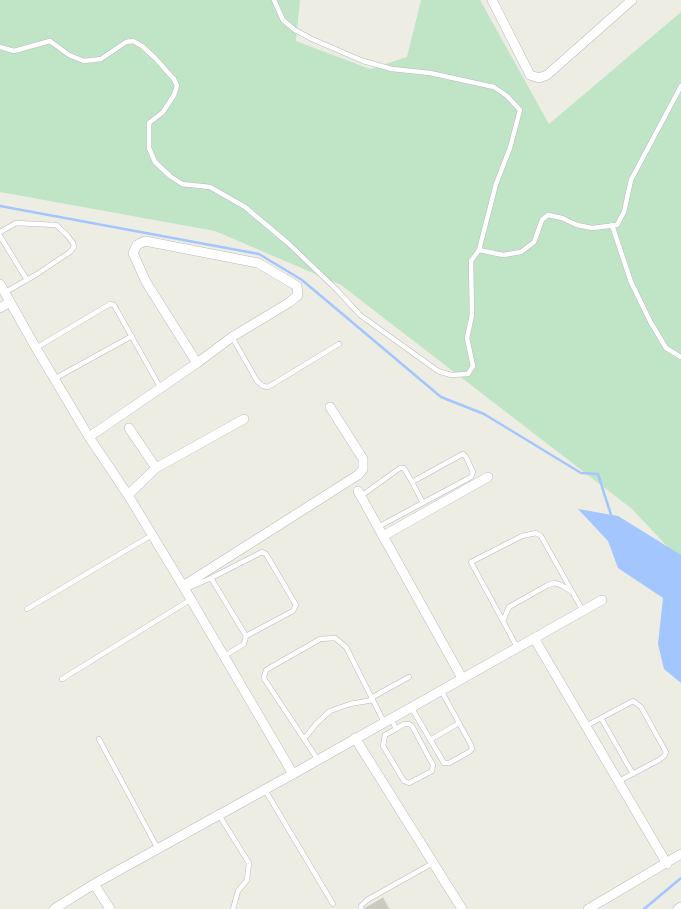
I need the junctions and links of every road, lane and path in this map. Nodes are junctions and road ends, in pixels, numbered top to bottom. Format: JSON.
{"nodes":[{"id":1,"x":274,"y":0,"type":"edge"},
{"id":2,"x":492,"y":0,"type":"edge"},
{"id":3,"x":627,"y":2,"type":"edge"},
{"id":4,"x":0,"y":47,"type":"edge"},
{"id":5,"x":681,"y":86,"type":"edge"},
{"id":6,"x":612,"y":225,"type":"junction"},
{"id":7,"x":0,"y":232,"type":"edge"},
{"id":8,"x":0,"y":236,"type":"edge"},
{"id":9,"x":478,"y":250,"type":"junction"},
{"id":10,"x":26,"y":280,"type":"junction"},
{"id":11,"x":2,"y":289,"type":"edge"},
{"id":12,"x":10,"y":302,"type":"junction"},
{"id":13,"x":0,"y":308,"type":"edge"},
{"id":14,"x":132,"y":336,"type":"junction"},
{"id":15,"x":232,"y":337,"type":"junction"},
{"id":16,"x":339,"y":344,"type":"dead end"},
{"id":17,"x":36,"y":348,"type":"junction"},
{"id":18,"x":681,"y":357,"type":"edge"},
{"id":19,"x":197,"y":363,"type":"junction"},
{"id":20,"x":54,"y":379,"type":"junction"},
{"id":21,"x":160,"y":388,"type":"junction"},
{"id":22,"x":330,"y":407,"type":"dead end"},
{"id":23,"x":244,"y":419,"type":"dead end"},
{"id":24,"x":129,"y":428,"type":"dead end"},
{"id":25,"x":89,"y":437,"type":"junction"},
{"id":26,"x":156,"y":468,"type":"junction"},
{"id":27,"x":488,"y":477,"type":"dead end"},
{"id":28,"x":412,"y":482,"type":"junction"},
{"id":29,"x":360,"y":494,"type":"joint"},
{"id":30,"x":128,"y":495,"type":"junction"},
{"id":31,"x":423,"y":503,"type":"junction"},
{"id":32,"x":381,"y":532,"type":"junction"},
{"id":33,"x":152,"y":535,"type":"junction"},
{"id":34,"x":211,"y":578,"type":"junction"},
{"id":35,"x":184,"y":588,"type":"junction"},
{"id":36,"x":573,"y":593,"type":"junction"},
{"id":37,"x":190,"y":600,"type":"junction"},
{"id":38,"x":602,"y":600,"type":"dead end"},
{"id":39,"x":27,"y":609,"type":"dead end"},
{"id":40,"x":583,"y":610,"type":"junction"},
{"id":41,"x":503,"y":621,"type":"junction"},
{"id":42,"x":246,"y":636,"type":"junction"},
{"id":43,"x":534,"y":638,"type":"junction"},
{"id":44,"x":517,"y":647,"type":"junction"},
{"id":45,"x":223,"y":656,"type":"junction"},
{"id":46,"x":409,"y":677,"type":"dead end"},
{"id":47,"x":462,"y":678,"type":"junction"},
{"id":48,"x":62,"y":679,"type":"dead end"},
{"id":49,"x":441,"y":690,"type":"junction"},
{"id":50,"x":372,"y":699,"type":"junction"},
{"id":51,"x":411,"y":707,"type":"junction"},
{"id":52,"x":601,"y":718,"type":"junction"},
{"id":53,"x":387,"y":720,"type":"junction"},
{"id":54,"x":459,"y":723,"type":"junction"},
{"id":55,"x":586,"y":726,"type":"junction"},
{"id":56,"x":396,"y":729,"type":"junction"},
{"id":57,"x":355,"y":738,"type":"junction"},
{"id":58,"x":99,"y":739,"type":"dead end"},
{"id":59,"x":304,"y":739,"type":"junction"},
{"id":60,"x":430,"y":740,"type":"junction"},
{"id":61,"x":318,"y":760,"type":"junction"},
{"id":62,"x":293,"y":774,"type":"junction"},
{"id":63,"x":633,"y":774,"type":"junction"},
{"id":64,"x":618,"y":781,"type":"junction"},
{"id":65,"x":265,"y":790,"type":"junction"},
{"id":66,"x":219,"y":816,"type":"junction"},
{"id":67,"x":158,"y":849,"type":"junction"},
{"id":68,"x":681,"y":854,"type":"edge"},
{"id":69,"x":434,"y":862,"type":"junction"},
{"id":70,"x":667,"y":864,"type":"junction"},
{"id":71,"x":94,"y":884,"type":"junction"},
{"id":72,"x":333,"y":904,"type":"dead end"},
{"id":73,"x":54,"y":909,"type":"edge"},
{"id":74,"x":110,"y":909,"type":"edge"},
{"id":75,"x":233,"y":909,"type":"edge"},
{"id":76,"x":361,"y":909,"type":"edge"},
{"id":77,"x":462,"y":909,"type":"edge"},
{"id":78,"x":588,"y":909,"type":"edge"}],
"edges":[{"from":1,"to":9,"type":"lane"},
{"from":2,"to":3,"type":"street"},
{"from":4,"to":9,"type":"lane"},
{"from":5,"to":6,"type":"lane"},
{"from":6,"to":9,"type":"lane"},
{"from":6,"to":18,"type":"lane"},
{"from":7,"to":10,"type":"lane"},
{"from":8,"to":10,"type":"lane"},
{"from":10,"to":11,"type":"lane"},
{"from":11,"to":12,"type":"street"},
{"from":12,"to":13,"type":"street"},
{"from":12,"to":17,"type":"street"},
{"from":14,"to":17,"type":"lane"},
{"from":14,"to":20,"type":"lane"},
{"from":14,"to":21,"type":"lane"},
{"from":15,"to":16,"type":"lane"},
{"from":15,"to":19,"type":"street"},
{"from":15,"to":19,"type":"street"},
{"from":17,"to":20,"type":"street"},
{"from":19,"to":21,"type":"street"},
{"from":20,"to":25,"type":"street"},
{"from":21,"to":25,"type":"street"},
{"from":22,"to":35,"type":"street"},
{"from":23,"to":26,"type":"street"},
{"from":24,"to":26,"type":"street"},
{"from":25,"to":30,"type":"street"},
{"from":26,"to":30,"type":"street"},
{"from":27,"to":32,"type":"street"},
{"from":28,"to":29,"type":"lane"},
{"from":28,"to":31,"type":"lane"},
{"from":28,"to":31,"type":"lane"},
{"from":29,"to":32,"type":"street"},
{"from":30,"to":33,"type":"street"},
{"from":31,"to":32,"type":"lane"},
{"from":32,"to":47,"type":"street"},
{"from":33,"to":35,"type":"street"},
{"from":33,"to":39,"type":"lane"},
{"from":34,"to":35,"type":"lane"},
{"from":34,"to":42,"type":"lane"},
{"from":34,"to":42,"type":"lane"},
{"from":35,"to":37,"type":"street"},
{"from":36,"to":40,"type":"lane"},
{"from":36,"to":41,"type":"lane"},
{"from":36,"to":41,"type":"lane"},
{"from":37,"to":45,"type":"street"},
{"from":37,"to":48,"type":"lane"},
{"from":38,"to":40,"type":"street"},
{"from":40,"to":43,"type":"street"},
{"from":41,"to":44,"type":"lane"},
{"from":42,"to":45,"type":"lane"},
{"from":43,"to":44,"type":"street"},
{"from":43,"to":55,"type":"street"},
{"from":44,"to":47,"type":"street"},
{"from":45,"to":62,"type":"street"},
{"from":46,"to":50,"type":"lane"},
{"from":47,"to":49,"type":"street"},
{"from":49,"to":51,"type":"street"},
{"from":49,"to":54,"type":"lane"},
{"from":50,"to":53,"type":"lane"},
{"from":50,"to":59,"type":"lane"},
{"from":50,"to":59,"type":"lane"},
{"from":51,"to":53,"type":"street"},
{"from":51,"to":60,"type":"lane"},
{"from":52,"to":55,"type":"lane"},
{"from":52,"to":63,"type":"lane"},
{"from":52,"to":63,"type":"lane"},
{"from":53,"to":56,"type":"lane"},
{"from":53,"to":57,"type":"street"},
{"from":54,"to":60,"type":"lane"},
{"from":54,"to":60,"type":"lane"},
{"from":55,"to":64,"type":"street"},
{"from":56,"to":56,"type":"lane"},
{"from":57,"to":61,"type":"street"},
{"from":57,"to":69,"type":"street"},
{"from":58,"to":67,"type":"lane"},
{"from":59,"to":61,"type":"lane"},
{"from":61,"to":62,"type":"street"},
{"from":62,"to":65,"type":"street"},
{"from":63,"to":64,"type":"lane"},
{"from":64,"to":70,"type":"street"},
{"from":65,"to":66,"type":"street"},
{"from":65,"to":72,"type":"lane"},
{"from":66,"to":67,"type":"street"},
{"from":66,"to":75,"type":"lane"},
{"from":67,"to":71,"type":"street"},
{"from":68,"to":70,"type":"street"},
{"from":69,"to":76,"type":"lane"},
{"from":69,"to":77,"type":"street"},
{"from":70,"to":78,"type":"street"},
{"from":71,"to":73,"type":"street"},
{"from":71,"to":74,"type":"street"}]}
